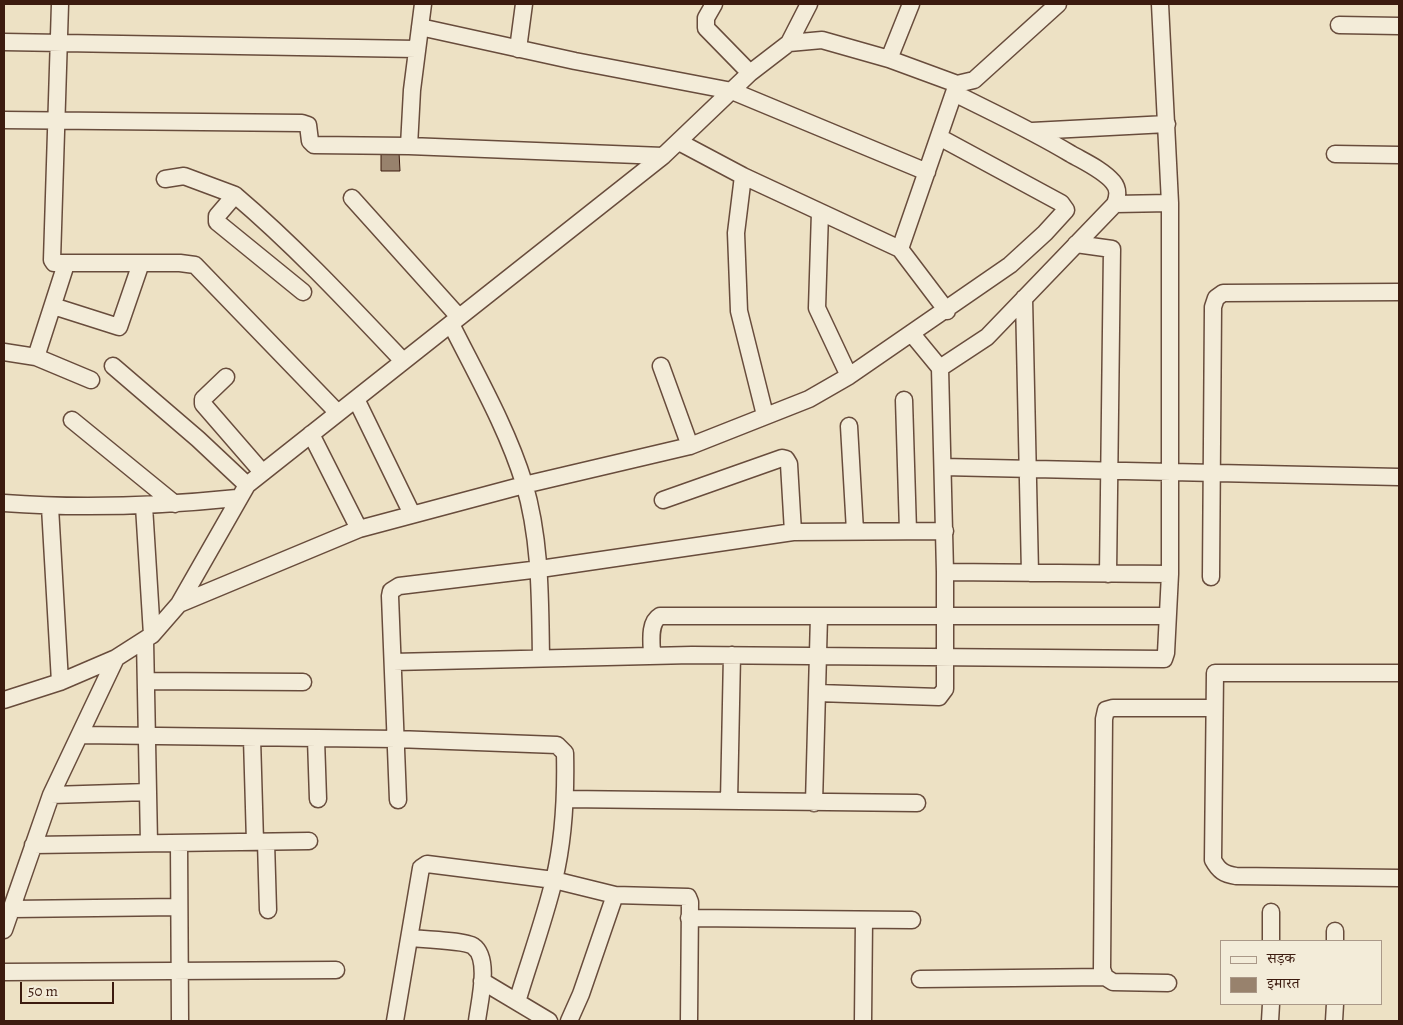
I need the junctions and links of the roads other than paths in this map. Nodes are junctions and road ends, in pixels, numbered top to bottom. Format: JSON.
{"nodes":[{"id":1,"x":60,"y":4,"type":"edge"},
{"id":2,"x":423,"y":4,"type":"edge"},
{"id":3,"x":524,"y":4,"type":"edge"},
{"id":4,"x":714,"y":4,"type":"edge"},
{"id":5,"x":809,"y":4,"type":"edge"},
{"id":6,"x":911,"y":4,"type":"edge"},
{"id":7,"x":1058,"y":4,"type":"edge"},
{"id":8,"x":1160,"y":4,"type":"edge"},
{"id":9,"x":1339,"y":25,"type":"dead end"},
{"id":10,"x":1399,"y":26,"type":"edge"},
{"id":11,"x":420,"y":27,"type":"junction"},
{"id":12,"x":4,"y":42,"type":"edge"},
{"id":13,"x":59,"y":43,"type":"junction"},
{"id":14,"x":789,"y":43,"type":"junction"},
{"id":15,"x":416,"y":49,"type":"junction"},
{"id":16,"x":518,"y":49,"type":"junction"},
{"id":17,"x":889,"y":59,"type":"junction"},
{"id":18,"x":750,"y":73,"type":"junction"},
{"id":19,"x":956,"y":89,"type":"junction"},
{"id":20,"x":732,"y":91,"type":"junction"},
{"id":21,"x":4,"y":120,"type":"edge"},
{"id":22,"x":58,"y":120,"type":"junction"},
{"id":23,"x":1167,"y":124,"type":"junction"},
{"id":24,"x":1032,"y":131,"type":"junction"},
{"id":25,"x":939,"y":137,"type":"junction"},
{"id":26,"x":679,"y":142,"type":"junction"},
{"id":27,"x":409,"y":146,"type":"junction"},
{"id":28,"x":1335,"y":154,"type":"dead end"},
{"id":29,"x":1399,"y":155,"type":"edge"},
{"id":30,"x":663,"y":156,"type":"junction"},
{"id":31,"x":927,"y":172,"type":"junction"},
{"id":32,"x":743,"y":176,"type":"junction"},
{"id":33,"x":165,"y":179,"type":"dead end"},
{"id":34,"x":235,"y":195,"type":"junction"},
{"id":35,"x":352,"y":198,"type":"dead end"},
{"id":36,"x":1170,"y":203,"type":"junction"},
{"id":37,"x":1115,"y":204,"type":"junction"},
{"id":38,"x":820,"y":212,"type":"junction"},
{"id":39,"x":1076,"y":244,"type":"junction"},
{"id":40,"x":900,"y":249,"type":"junction"},
{"id":41,"x":141,"y":263,"type":"junction"},
{"id":42,"x":66,"y":264,"type":"junction"},
{"id":43,"x":303,"y":292,"type":"dead end"},
{"id":44,"x":1399,"y":292,"type":"edge"},
{"id":45,"x":1024,"y":298,"type":"junction"},
{"id":46,"x":53,"y":306,"type":"junction"},
{"id":47,"x":947,"y":310,"type":"junction"},
{"id":48,"x":455,"y":321,"type":"junction"},
{"id":49,"x":912,"y":334,"type":"junction"},
{"id":50,"x":4,"y":352,"type":"edge"},
{"id":51,"x":36,"y":357,"type":"junction"},
{"id":52,"x":403,"y":361,"type":"junction"},
{"id":53,"x":112,"y":366,"type":"dead end"},
{"id":54,"x":661,"y":366,"type":"dead end"},
{"id":55,"x":940,"y":368,"type":"junction"},
{"id":56,"x":849,"y":376,"type":"junction"},
{"id":57,"x":226,"y":377,"type":"dead end"},
{"id":58,"x":91,"y":380,"type":"dead end"},
{"id":59,"x":356,"y":399,"type":"junction"},
{"id":60,"x":904,"y":400,"type":"dead end"},
{"id":61,"x":338,"y":413,"type":"junction"},
{"id":62,"x":765,"y":415,"type":"junction"},
{"id":63,"x":72,"y":420,"type":"dead end"},
{"id":64,"x":849,"y":426,"type":"dead end"},
{"id":65,"x":311,"y":434,"type":"junction"},
{"id":66,"x":690,"y":446,"type":"junction"},
{"id":67,"x":943,"y":467,"type":"junction"},
{"id":68,"x":1028,"y":469,"type":"junction"},
{"id":69,"x":1109,"y":471,"type":"junction"},
{"id":70,"x":262,"y":472,"type":"junction"},
{"id":71,"x":1169,"y":472,"type":"junction"},
{"id":72,"x":1212,"y":473,"type":"junction"},
{"id":73,"x":1399,"y":478,"type":"edge"},
{"id":74,"x":524,"y":485,"type":"junction"},
{"id":75,"x":242,"y":492,"type":"junction"},
{"id":76,"x":663,"y":500,"type":"dead end"},
{"id":77,"x":4,"y":503,"type":"edge"},
{"id":78,"x":175,"y":504,"type":"junction"},
{"id":79,"x":50,"y":506,"type":"junction"},
{"id":80,"x":144,"y":506,"type":"junction"},
{"id":81,"x":412,"y":514,"type":"junction"},
{"id":82,"x":359,"y":529,"type":"junction"},
{"id":83,"x":855,"y":531,"type":"junction"},
{"id":84,"x":908,"y":531,"type":"junction"},
{"id":85,"x":945,"y":531,"type":"junction"},
{"id":86,"x":793,"y":532,"type":"junction"},
{"id":87,"x":540,"y":569,"type":"junction"},
{"id":88,"x":946,"y":572,"type":"junction"},
{"id":89,"x":1030,"y":573,"type":"junction"},
{"id":90,"x":1108,"y":574,"type":"junction"},
{"id":91,"x":1170,"y":574,"type":"junction"},
{"id":92,"x":1211,"y":577,"type":"dead end"},
{"id":93,"x":179,"y":604,"type":"junction"},
{"id":94,"x":945,"y":615,"type":"junction"},
{"id":95,"x":819,"y":616,"type":"junction"},
{"id":96,"x":1168,"y":616,"type":"junction"},
{"id":97,"x":148,"y":638,"type":"junction"},
{"id":98,"x":732,"y":655,"type":"junction"},
{"id":99,"x":820,"y":655,"type":"junction"},
{"id":100,"x":652,"y":656,"type":"junction"},
{"id":101,"x":945,"y":657,"type":"junction"},
{"id":102,"x":116,"y":658,"type":"junction"},
{"id":103,"x":541,"y":658,"type":"junction"},
{"id":104,"x":393,"y":662,"type":"junction"},
{"id":105,"x":1399,"y":673,"type":"edge"},
{"id":106,"x":146,"y":681,"type":"junction"},
{"id":107,"x":60,"y":682,"type":"junction"},
{"id":108,"x":303,"y":682,"type":"dead end"},
{"id":109,"x":818,"y":693,"type":"junction"},
{"id":110,"x":4,"y":700,"type":"edge"},
{"id":111,"x":1213,"y":708,"type":"junction"},
{"id":112,"x":80,"y":735,"type":"junction"},
{"id":113,"x":147,"y":736,"type":"junction"},
{"id":114,"x":252,"y":738,"type":"junction"},
{"id":115,"x":316,"y":739,"type":"junction"},
{"id":116,"x":396,"y":739,"type":"junction"},
{"id":117,"x":148,"y":792,"type":"junction"},
{"id":118,"x":51,"y":795,"type":"junction"},
{"id":119,"x":318,"y":799,"type":"dead end"},
{"id":120,"x":398,"y":800,"type":"dead end"},
{"id":121,"x":565,"y":800,"type":"junction"},
{"id":122,"x":729,"y":801,"type":"junction"},
{"id":123,"x":814,"y":803,"type":"junction"},
{"id":124,"x":917,"y":803,"type":"dead end"},
{"id":125,"x":309,"y":841,"type":"dead end"},
{"id":126,"x":261,"y":842,"type":"junction"},
{"id":127,"x":149,"y":843,"type":"junction"},
{"id":128,"x":179,"y":843,"type":"junction"},
{"id":129,"x":33,"y":845,"type":"junction"},
{"id":130,"x":1399,"y":878,"type":"edge"},
{"id":131,"x":554,"y":880,"type":"junction"},
{"id":132,"x":615,"y":895,"type":"junction"},
{"id":133,"x":179,"y":907,"type":"junction"},
{"id":134,"x":12,"y":909,"type":"junction"},
{"id":135,"x":268,"y":910,"type":"dead end"},
{"id":136,"x":1272,"y":912,"type":"dead end"},
{"id":137,"x":689,"y":918,"type":"junction"},
{"id":138,"x":864,"y":920,"type":"junction"},
{"id":139,"x":912,"y":920,"type":"dead end"},
{"id":140,"x":4,"y":930,"type":"edge"},
{"id":141,"x":410,"y":938,"type":"junction"},
{"id":142,"x":1271,"y":940,"type":"edge"},
{"id":143,"x":336,"y":970,"type":"dead end"},
{"id":144,"x":180,"y":971,"type":"junction"},
{"id":145,"x":4,"y":972,"type":"edge"},
{"id":146,"x":1105,"y":977,"type":"junction"},
{"id":147,"x":920,"y":979,"type":"dead end"},
{"id":148,"x":482,"y":981,"type":"junction"},
{"id":149,"x":1168,"y":983,"type":"dead end"},
{"id":150,"x":517,"y":1002,"type":"junction"},
{"id":151,"x":1271,"y":1005,"type":"edge"},
{"id":152,"x":1335,"y":1005,"type":"edge"},
{"id":153,"x":180,"y":1021,"type":"edge"},
{"id":154,"x":395,"y":1021,"type":"edge"},
{"id":155,"x":477,"y":1021,"type":"edge"},
{"id":156,"x":549,"y":1021,"type":"edge"},
{"id":157,"x":569,"y":1021,"type":"edge"},
{"id":158,"x":689,"y":1021,"type":"edge"},
{"id":159,"x":863,"y":1021,"type":"edge"},
{"id":160,"x":1270,"y":1021,"type":"edge"},
{"id":161,"x":1334,"y":1021,"type":"edge"}],
"edges":[{"from":1,"to":13,"type":"street"},
{"from":2,"to":11,"type":"street"},
{"from":3,"to":16,"type":"street"},
{"from":4,"to":18,"type":"street"},
{"from":5,"to":14,"type":"street"},
{"from":6,"to":17,"type":"street"},
{"from":7,"to":19,"type":"street"},
{"from":8,"to":23,"type":"street"},
{"from":9,"to":10,"type":"street"},
{"from":11,"to":15,"type":"street"},
{"from":11,"to":16,"type":"street"},
{"from":12,"to":13,"type":"street"},
{"from":13,"to":15,"type":"street"},
{"from":13,"to":22,"type":"street"},
{"from":14,"to":17,"type":"street"},
{"from":14,"to":18,"type":"street"},
{"from":15,"to":27,"type":"street"},
{"from":16,"to":20,"type":"street"},
{"from":17,"to":19,"type":"street"},
{"from":18,"to":20,"type":"street"},
{"from":19,"to":24,"type":"street"},
{"from":19,"to":25,"type":"street"},
{"from":20,"to":26,"type":"street"},
{"from":20,"to":31,"type":"street"},
{"from":21,"to":22,"type":"street"},
{"from":22,"to":27,"type":"street"},
{"from":22,"to":42,"type":"street"},
{"from":23,"to":24,"type":"street"},
{"from":23,"to":36,"type":"street"},
{"from":24,"to":37,"type":"street"},
{"from":25,"to":31,"type":"street"},
{"from":25,"to":47,"type":"street"},
{"from":26,"to":30,"type":"street"},
{"from":26,"to":32,"type":"street"},
{"from":27,"to":30,"type":"street"},
{"from":28,"to":29,"type":"street"},
{"from":30,"to":48,"type":"street"},
{"from":31,"to":40,"type":"street"},
{"from":32,"to":38,"type":"street"},
{"from":32,"to":62,"type":"street"},
{"from":33,"to":34,"type":"street"},
{"from":34,"to":43,"type":"street"},
{"from":34,"to":52,"type":"street"},
{"from":35,"to":48,"type":"street"},
{"from":36,"to":37,"type":"street"},
{"from":36,"to":71,"type":"street"},
{"from":37,"to":39,"type":"street"},
{"from":38,"to":40,"type":"street"},
{"from":38,"to":56,"type":"street"},
{"from":39,"to":45,"type":"street"},
{"from":39,"to":69,"type":"street"},
{"from":40,"to":47,"type":"street"},
{"from":41,"to":42,"type":"street"},
{"from":41,"to":46,"type":"street"},
{"from":41,"to":61,"type":"street"},
{"from":42,"to":46,"type":"street"},
{"from":44,"to":72,"type":"street"},
{"from":45,"to":55,"type":"street"},
{"from":45,"to":68,"type":"street"},
{"from":46,"to":51,"type":"street"},
{"from":47,"to":49,"type":"street"},
{"from":48,"to":52,"type":"street"},
{"from":48,"to":74,"type":"street"},
{"from":49,"to":55,"type":"street"},
{"from":49,"to":56,"type":"street"},
{"from":50,"to":51,"type":"street"},
{"from":51,"to":58,"type":"street"},
{"from":52,"to":59,"type":"street"},
{"from":53,"to":75,"type":"street"},
{"from":54,"to":66,"type":"street"},
{"from":55,"to":67,"type":"street"},
{"from":56,"to":62,"type":"street"},
{"from":57,"to":70,"type":"street"},
{"from":59,"to":61,"type":"street"},
{"from":59,"to":81,"type":"street"},
{"from":60,"to":84,"type":"street"},
{"from":61,"to":65,"type":"street"},
{"from":62,"to":66,"type":"street"},
{"from":63,"to":78,"type":"street"},
{"from":64,"to":83,"type":"street"},
{"from":65,"to":70,"type":"street"},
{"from":65,"to":82,"type":"street"},
{"from":66,"to":74,"type":"street"},
{"from":67,"to":68,"type":"street"},
{"from":67,"to":85,"type":"street"},
{"from":68,"to":69,"type":"street"},
{"from":68,"to":89,"type":"street"},
{"from":69,"to":71,"type":"street"},
{"from":69,"to":90,"type":"street"},
{"from":70,"to":75,"type":"street"},
{"from":71,"to":72,"type":"street"},
{"from":71,"to":91,"type":"street"},
{"from":72,"to":73,"type":"street"},
{"from":72,"to":92,"type":"street"},
{"from":74,"to":81,"type":"street"},
{"from":74,"to":87,"type":"street"},
{"from":75,"to":78,"type":"street"},
{"from":75,"to":93,"type":"street"},
{"from":76,"to":86,"type":"street"},
{"from":77,"to":79,"type":"street"},
{"from":78,"to":80,"type":"street"},
{"from":79,"to":80,"type":"street"},
{"from":79,"to":107,"type":"street"},
{"from":80,"to":97,"type":"street"},
{"from":81,"to":82,"type":"street"},
{"from":82,"to":93,"type":"street"},
{"from":83,"to":84,"type":"street"},
{"from":83,"to":86,"type":"street"},
{"from":84,"to":85,"type":"street"},
{"from":85,"to":88,"type":"street"},
{"from":86,"to":87,"type":"street"},
{"from":87,"to":103,"type":"street"},
{"from":87,"to":104,"type":"street"},
{"from":88,"to":89,"type":"street"},
{"from":88,"to":94,"type":"street"},
{"from":89,"to":90,"type":"street"},
{"from":90,"to":91,"type":"street"},
{"from":91,"to":96,"type":"street"},
{"from":93,"to":97,"type":"street"},
{"from":94,"to":95,"type":"street"},
{"from":94,"to":96,"type":"street"},
{"from":94,"to":101,"type":"street"},
{"from":95,"to":99,"type":"street"},
{"from":95,"to":100,"type":"street"},
{"from":96,"to":101,"type":"street"},
{"from":97,"to":102,"type":"street"},
{"from":97,"to":106,"type":"street"},
{"from":98,"to":99,"type":"street"},
{"from":98,"to":100,"type":"street"},
{"from":98,"to":122,"type":"street"},
{"from":99,"to":101,"type":"street"},
{"from":99,"to":109,"type":"street"},
{"from":100,"to":103,"type":"street"},
{"from":101,"to":109,"type":"street"},
{"from":102,"to":107,"type":"street"},
{"from":102,"to":112,"type":"street"},
{"from":103,"to":104,"type":"street"},
{"from":104,"to":116,"type":"street"},
{"from":105,"to":111,"type":"street"},
{"from":106,"to":108,"type":"street"},
{"from":106,"to":113,"type":"street"},
{"from":107,"to":110,"type":"street"},
{"from":109,"to":123,"type":"street"},
{"from":111,"to":130,"type":"street"},
{"from":111,"to":146,"type":"street"},
{"from":112,"to":113,"type":"street"},
{"from":112,"to":118,"type":"street"},
{"from":113,"to":114,"type":"street"},
{"from":113,"to":117,"type":"street"},
{"from":114,"to":115,"type":"street"},
{"from":114,"to":126,"type":"street"},
{"from":115,"to":116,"type":"street"},
{"from":115,"to":119,"type":"street"},
{"from":116,"to":120,"type":"street"},
{"from":116,"to":121,"type":"street"},
{"from":117,"to":118,"type":"street"},
{"from":117,"to":127,"type":"street"},
{"from":118,"to":129,"type":"street"},
{"from":121,"to":122,"type":"street"},
{"from":121,"to":131,"type":"street"},
{"from":122,"to":123,"type":"street"},
{"from":123,"to":124,"type":"street"},
{"from":125,"to":126,"type":"street"},
{"from":126,"to":128,"type":"street"},
{"from":126,"to":135,"type":"street"},
{"from":127,"to":128,"type":"street"},
{"from":127,"to":129,"type":"street"},
{"from":128,"to":133,"type":"street"},
{"from":129,"to":134,"type":"street"},
{"from":131,"to":132,"type":"street"},
{"from":131,"to":141,"type":"street"},
{"from":131,"to":150,"type":"street"},
{"from":132,"to":137,"type":"street"},
{"from":132,"to":157,"type":"street"},
{"from":133,"to":134,"type":"street"},
{"from":133,"to":144,"type":"street"},
{"from":134,"to":140,"type":"street"},
{"from":136,"to":142,"type":"street"},
{"from":137,"to":138,"type":"street"},
{"from":137,"to":158,"type":"street"},
{"from":138,"to":139,"type":"street"},
{"from":138,"to":159,"type":"street"},
{"from":141,"to":148,"type":"street"},
{"from":141,"to":154,"type":"street"},
{"from":143,"to":144,"type":"street"},
{"from":144,"to":145,"type":"street"},
{"from":144,"to":153,"type":"street"},
{"from":146,"to":147,"type":"street"},
{"from":146,"to":149,"type":"street"},
{"from":148,"to":150,"type":"street"},
{"from":148,"to":155,"type":"street"},
{"from":150,"to":156,"type":"street"},
{"from":151,"to":160,"type":"street"},
{"from":152,"to":161,"type":"street"}]}
